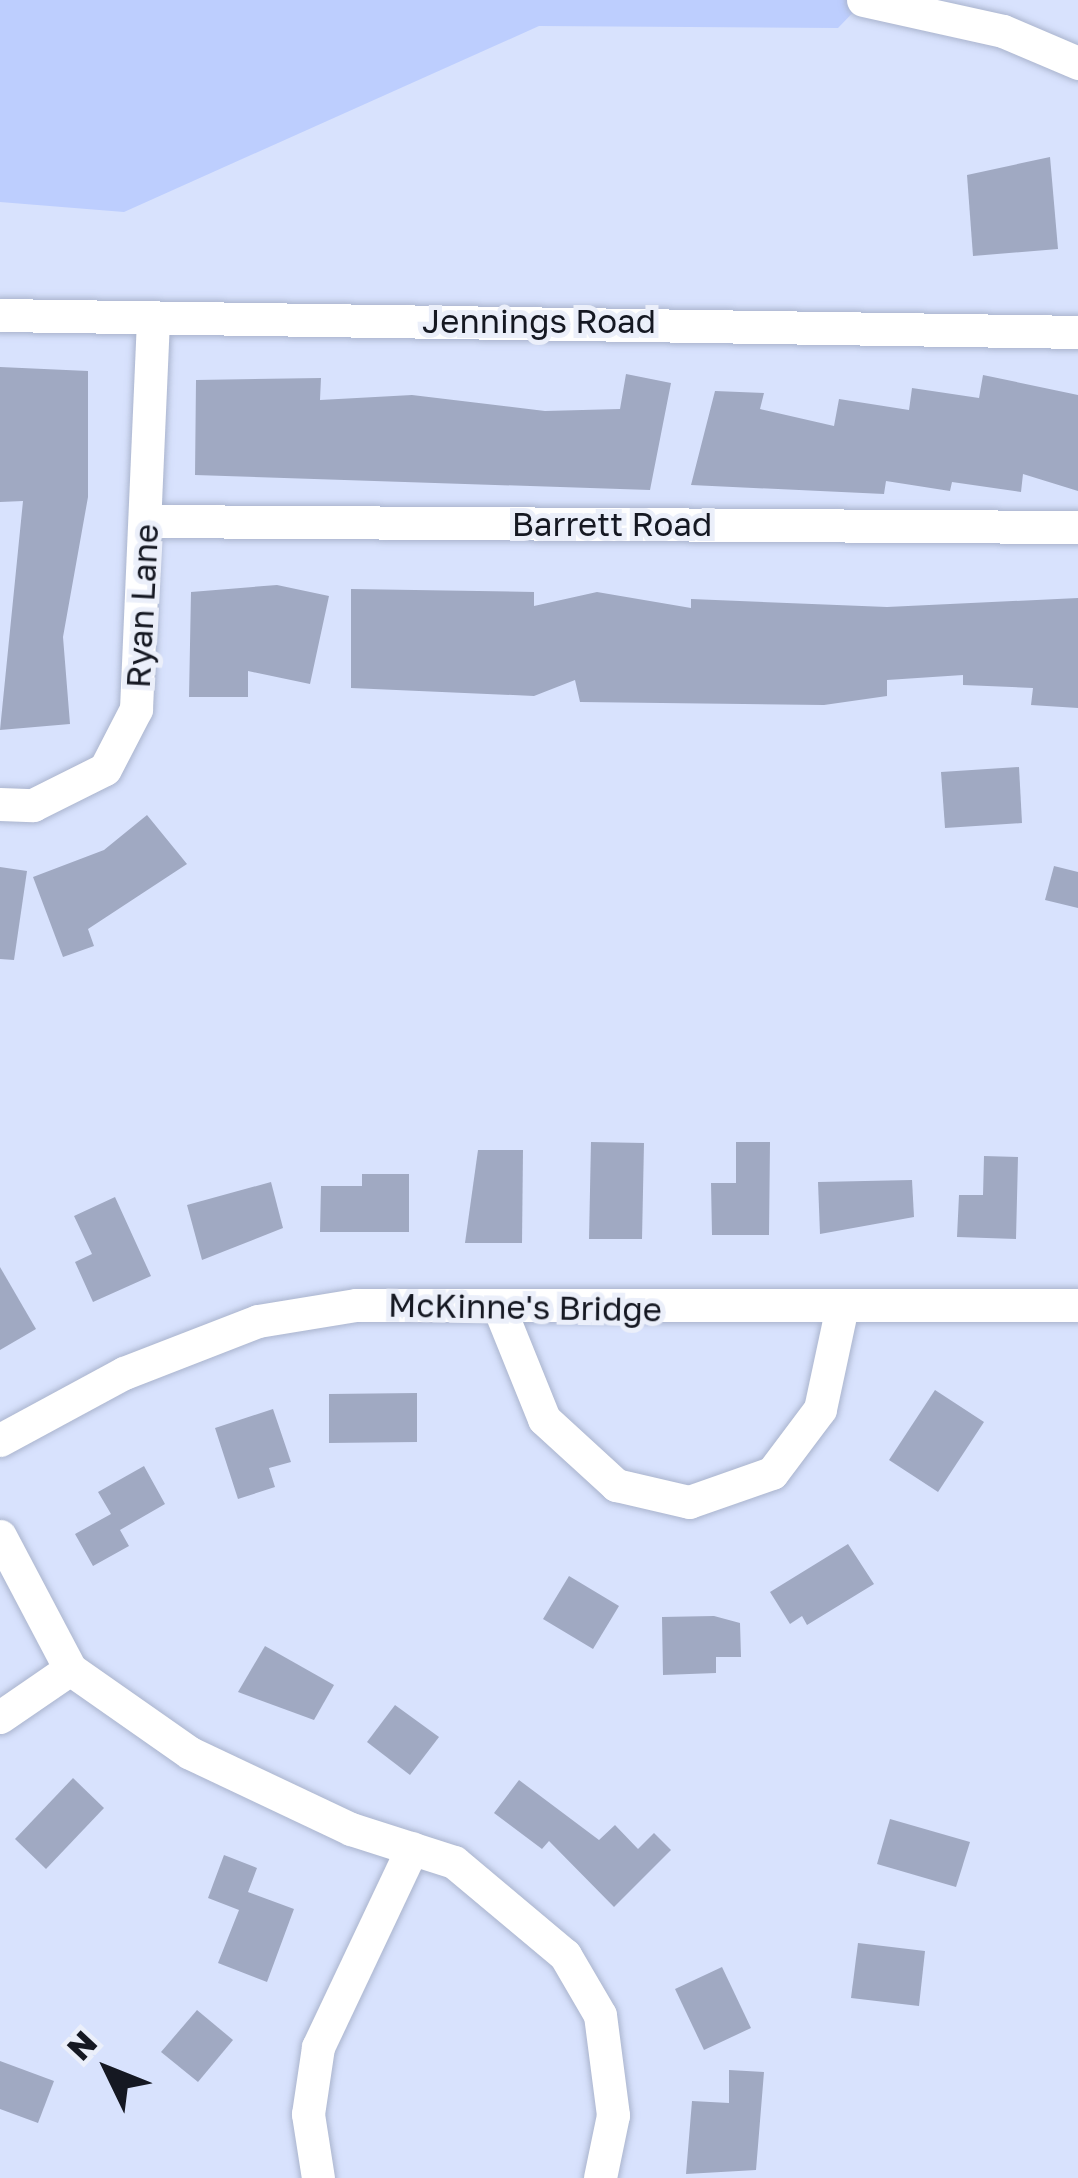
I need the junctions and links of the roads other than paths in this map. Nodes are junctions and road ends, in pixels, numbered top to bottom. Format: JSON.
{"nodes":[{"id":1,"x":863,"y":0,"type":"edge"},
{"id":2,"x":1078,"y":63,"type":"edge"},
{"id":3,"x":0,"y":315,"type":"edge"},
{"id":4,"x":153,"y":322,"type":"junction"},
{"id":5,"x":1078,"y":332,"type":"edge"},
{"id":6,"x":146,"y":521,"type":"junction"},
{"id":7,"x":1078,"y":527,"type":"edge"},
{"id":8,"x":0,"y":804,"type":"edge"},
{"id":9,"x":1078,"y":1305,"type":"edge"},
{"id":10,"x":497,"y":1306,"type":"junction"},
{"id":11,"x":841,"y":1311,"type":"junction"},
{"id":12,"x":0,"y":1440,"type":"edge"},
{"id":13,"x":0,"y":1536,"type":"edge"},
{"id":14,"x":70,"y":1669,"type":"junction"},
{"id":15,"x":0,"y":1717,"type":"edge"},
{"id":16,"x":412,"y":1848,"type":"junction"},
{"id":17,"x":318,"y":2178,"type":"edge"},
{"id":18,"x":600,"y":2178,"type":"edge"}],
"edges":[{"from":1,"to":2,"type":"street"},
{"from":3,"to":4,"type":"street","name":"Jennings Road"},
{"from":4,"to":5,"type":"street","name":"Jennings Road"},
{"from":4,"to":6,"type":"street","name":"Ryan Lane"},
{"from":6,"to":7,"type":"street","name":"Barrett Road"},
{"from":6,"to":8,"type":"street","name":"Ryan Lane"},
{"from":9,"to":11,"type":"street","name":"McKinne's Bridge"},
{"from":10,"to":11,"type":"street","name":"McKinne's Bridge"},
{"from":10,"to":11,"type":"street"},
{"from":10,"to":12,"type":"street","name":"McKinne's Bridge"},
{"from":13,"to":14,"type":"street"},
{"from":14,"to":15,"type":"street"},
{"from":14,"to":16,"type":"street"},
{"from":16,"to":17,"type":"street"},
{"from":16,"to":18,"type":"street"}]}
